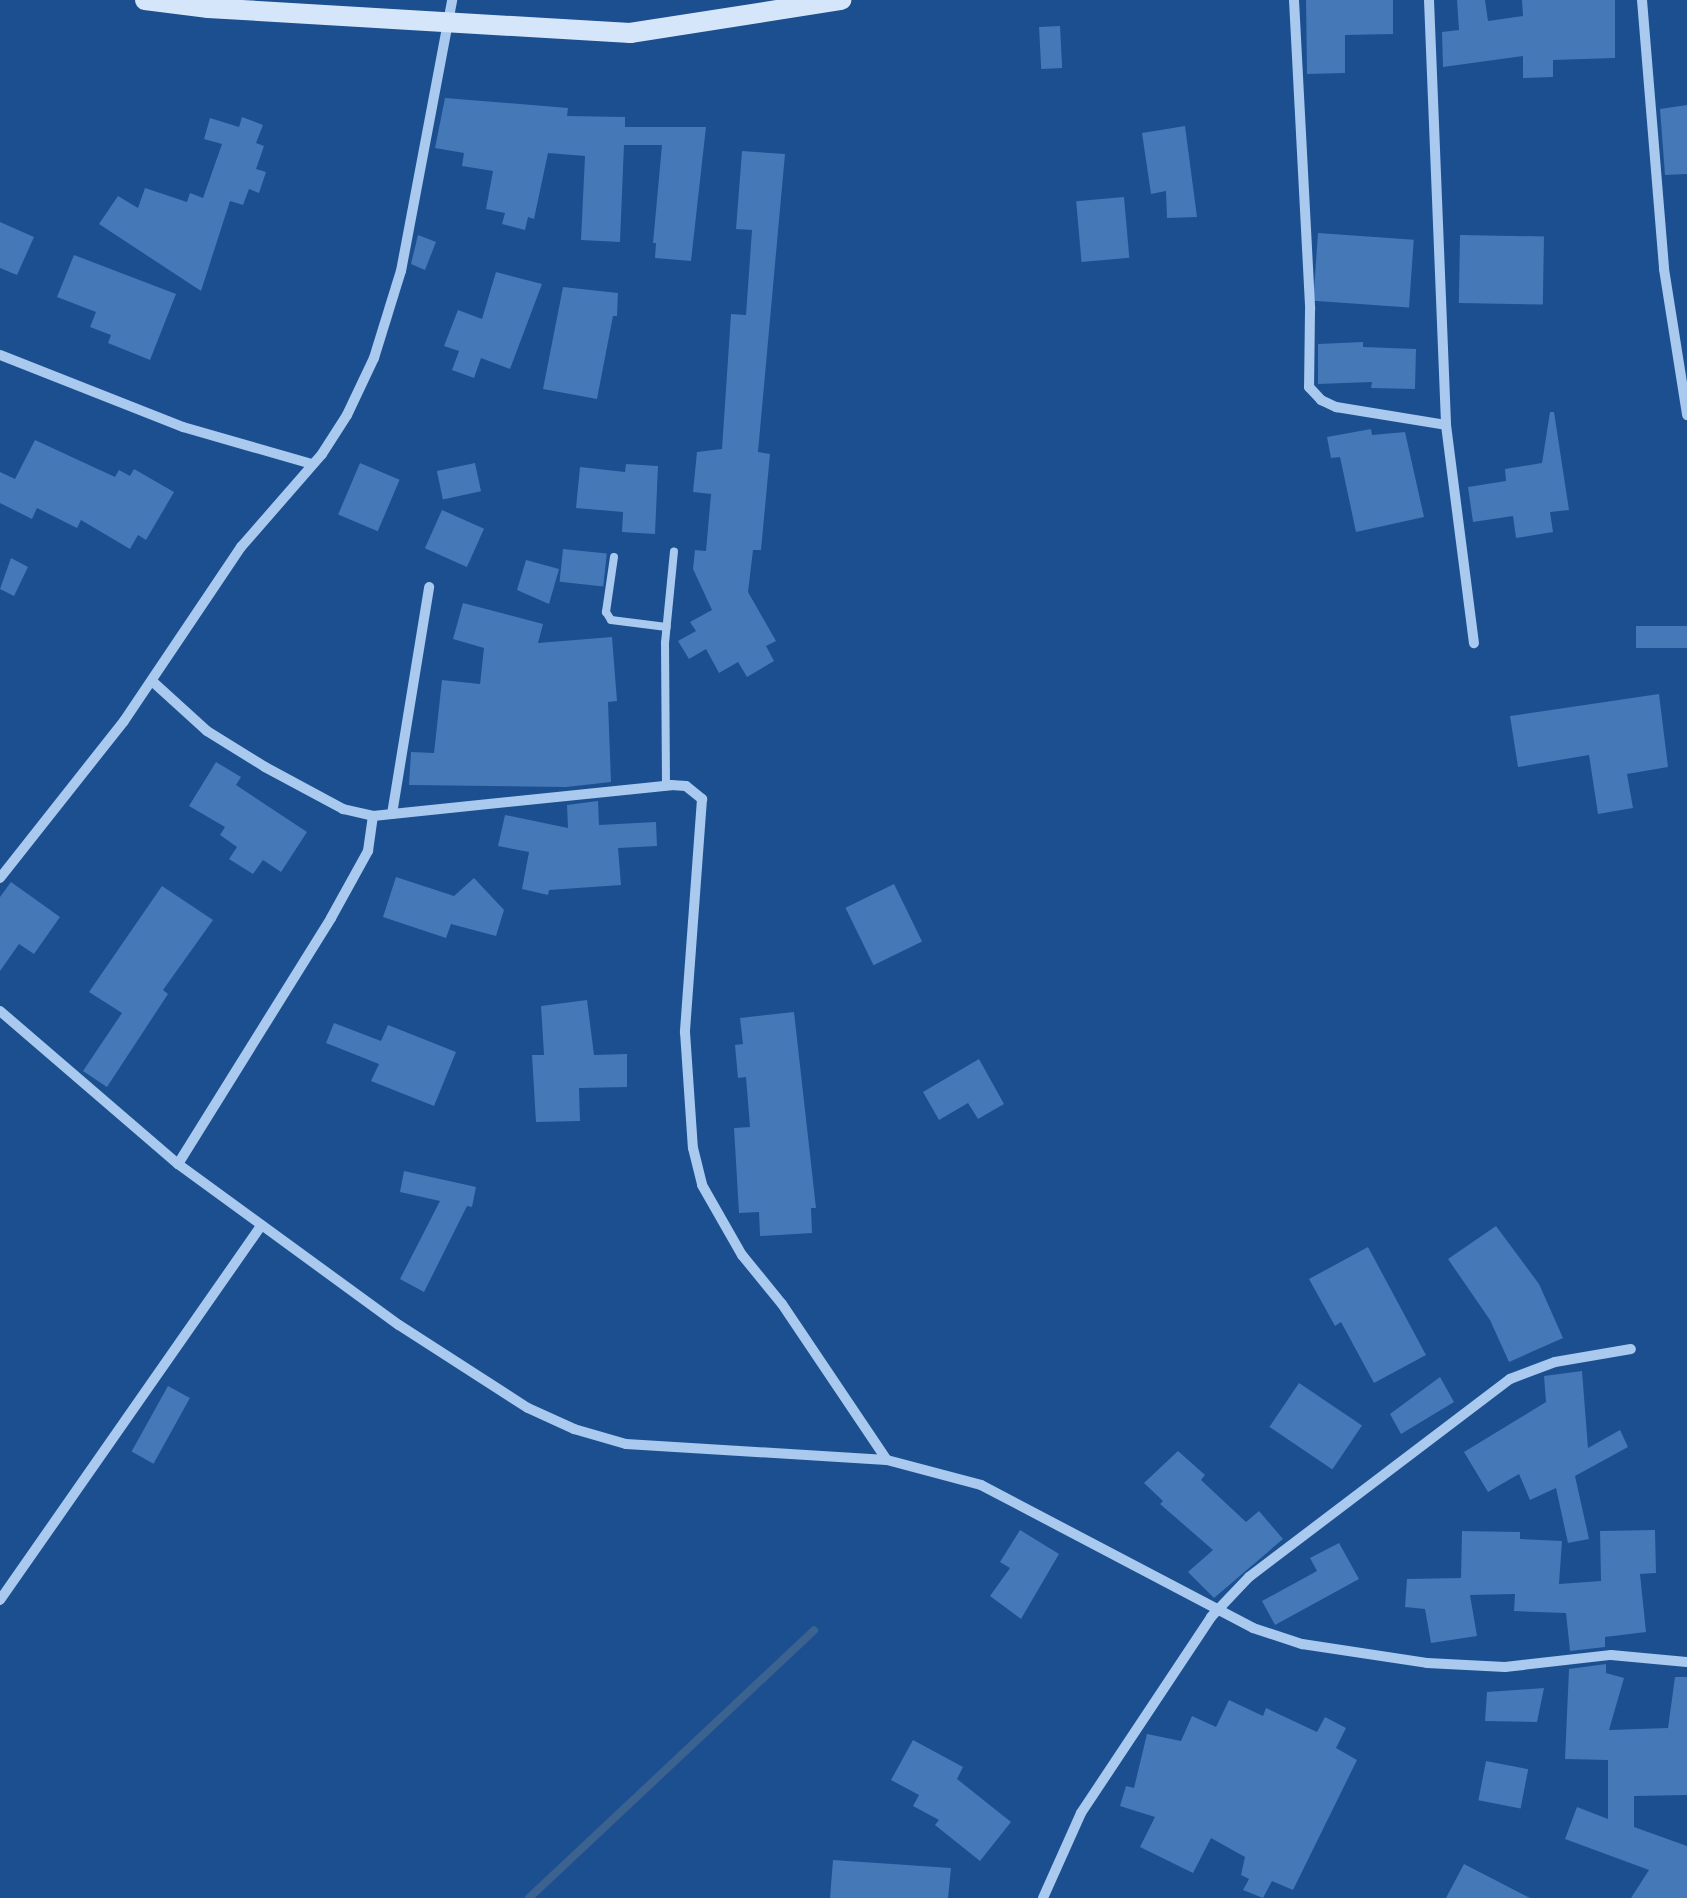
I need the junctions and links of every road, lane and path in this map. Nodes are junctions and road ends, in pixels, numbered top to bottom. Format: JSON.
{"nodes":[{"id":1,"x":144,"y":0,"type":"edge"},
{"id":2,"x":841,"y":0,"type":"edge"},
{"id":3,"x":1294,"y":0,"type":"edge"},
{"id":4,"x":1428,"y":0,"type":"edge"},
{"id":5,"x":1642,"y":0,"type":"edge"},
{"id":6,"x":450,"y":10,"type":"edge"},
{"id":7,"x":0,"y":355,"type":"edge"},
{"id":8,"x":1687,"y":415,"type":"edge"},
{"id":9,"x":1446,"y":425,"type":"junction"},
{"id":10,"x":312,"y":464,"type":"junction"},
{"id":11,"x":674,"y":551,"type":"dead end"},
{"id":12,"x":614,"y":557,"type":"dead end"},
{"id":13,"x":428,"y":587,"type":"dead end"},
{"id":14,"x":667,"y":627,"type":"junction"},
{"id":15,"x":1474,"y":643,"type":"dead end"},
{"id":16,"x":152,"y":681,"type":"junction"},
{"id":17,"x":666,"y":785,"type":"junction"},
{"id":18,"x":392,"y":814,"type":"junction"},
{"id":19,"x":372,"y":816,"type":"junction"},
{"id":20,"x":0,"y":878,"type":"edge"},
{"id":21,"x":0,"y":1011,"type":"edge"},
{"id":22,"x":178,"y":1164,"type":"junction"},
{"id":23,"x":262,"y":1225,"type":"junction"},
{"id":24,"x":1630,"y":1350,"type":"dead end"},
{"id":25,"x":887,"y":1460,"type":"junction"},
{"id":26,"x":0,"y":1600,"type":"edge"},
{"id":27,"x":1218,"y":1609,"type":"junction"},
{"id":28,"x":1687,"y":1662,"type":"edge"},
{"id":29,"x":1043,"y":1898,"type":"edge"}],
"edges":[{"from":1,"to":6,"type":"street"},
{"from":2,"to":6,"type":"street"},
{"from":3,"to":9,"type":"street"},
{"from":4,"to":9,"type":"street"},
{"from":5,"to":8,"type":"street"},
{"from":6,"to":10,"type":"street"},
{"from":7,"to":10,"type":"street"},
{"from":9,"to":15,"type":"street"},
{"from":10,"to":16,"type":"street"},
{"from":11,"to":14,"type":"lane"},
{"from":12,"to":14,"type":"lane"},
{"from":13,"to":18,"type":"street"},
{"from":14,"to":17,"type":"lane"},
{"from":16,"to":19,"type":"street"},
{"from":16,"to":20,"type":"street"},
{"from":17,"to":18,"type":"street"},
{"from":17,"to":25,"type":"street"},
{"from":18,"to":19,"type":"street"},
{"from":19,"to":22,"type":"street"},
{"from":21,"to":22,"type":"street"},
{"from":22,"to":23,"type":"street"},
{"from":23,"to":25,"type":"street"},
{"from":23,"to":26,"type":"street"},
{"from":24,"to":27,"type":"street"},
{"from":25,"to":27,"type":"street"},
{"from":27,"to":28,"type":"street"},
{"from":27,"to":29,"type":"street"}]}
